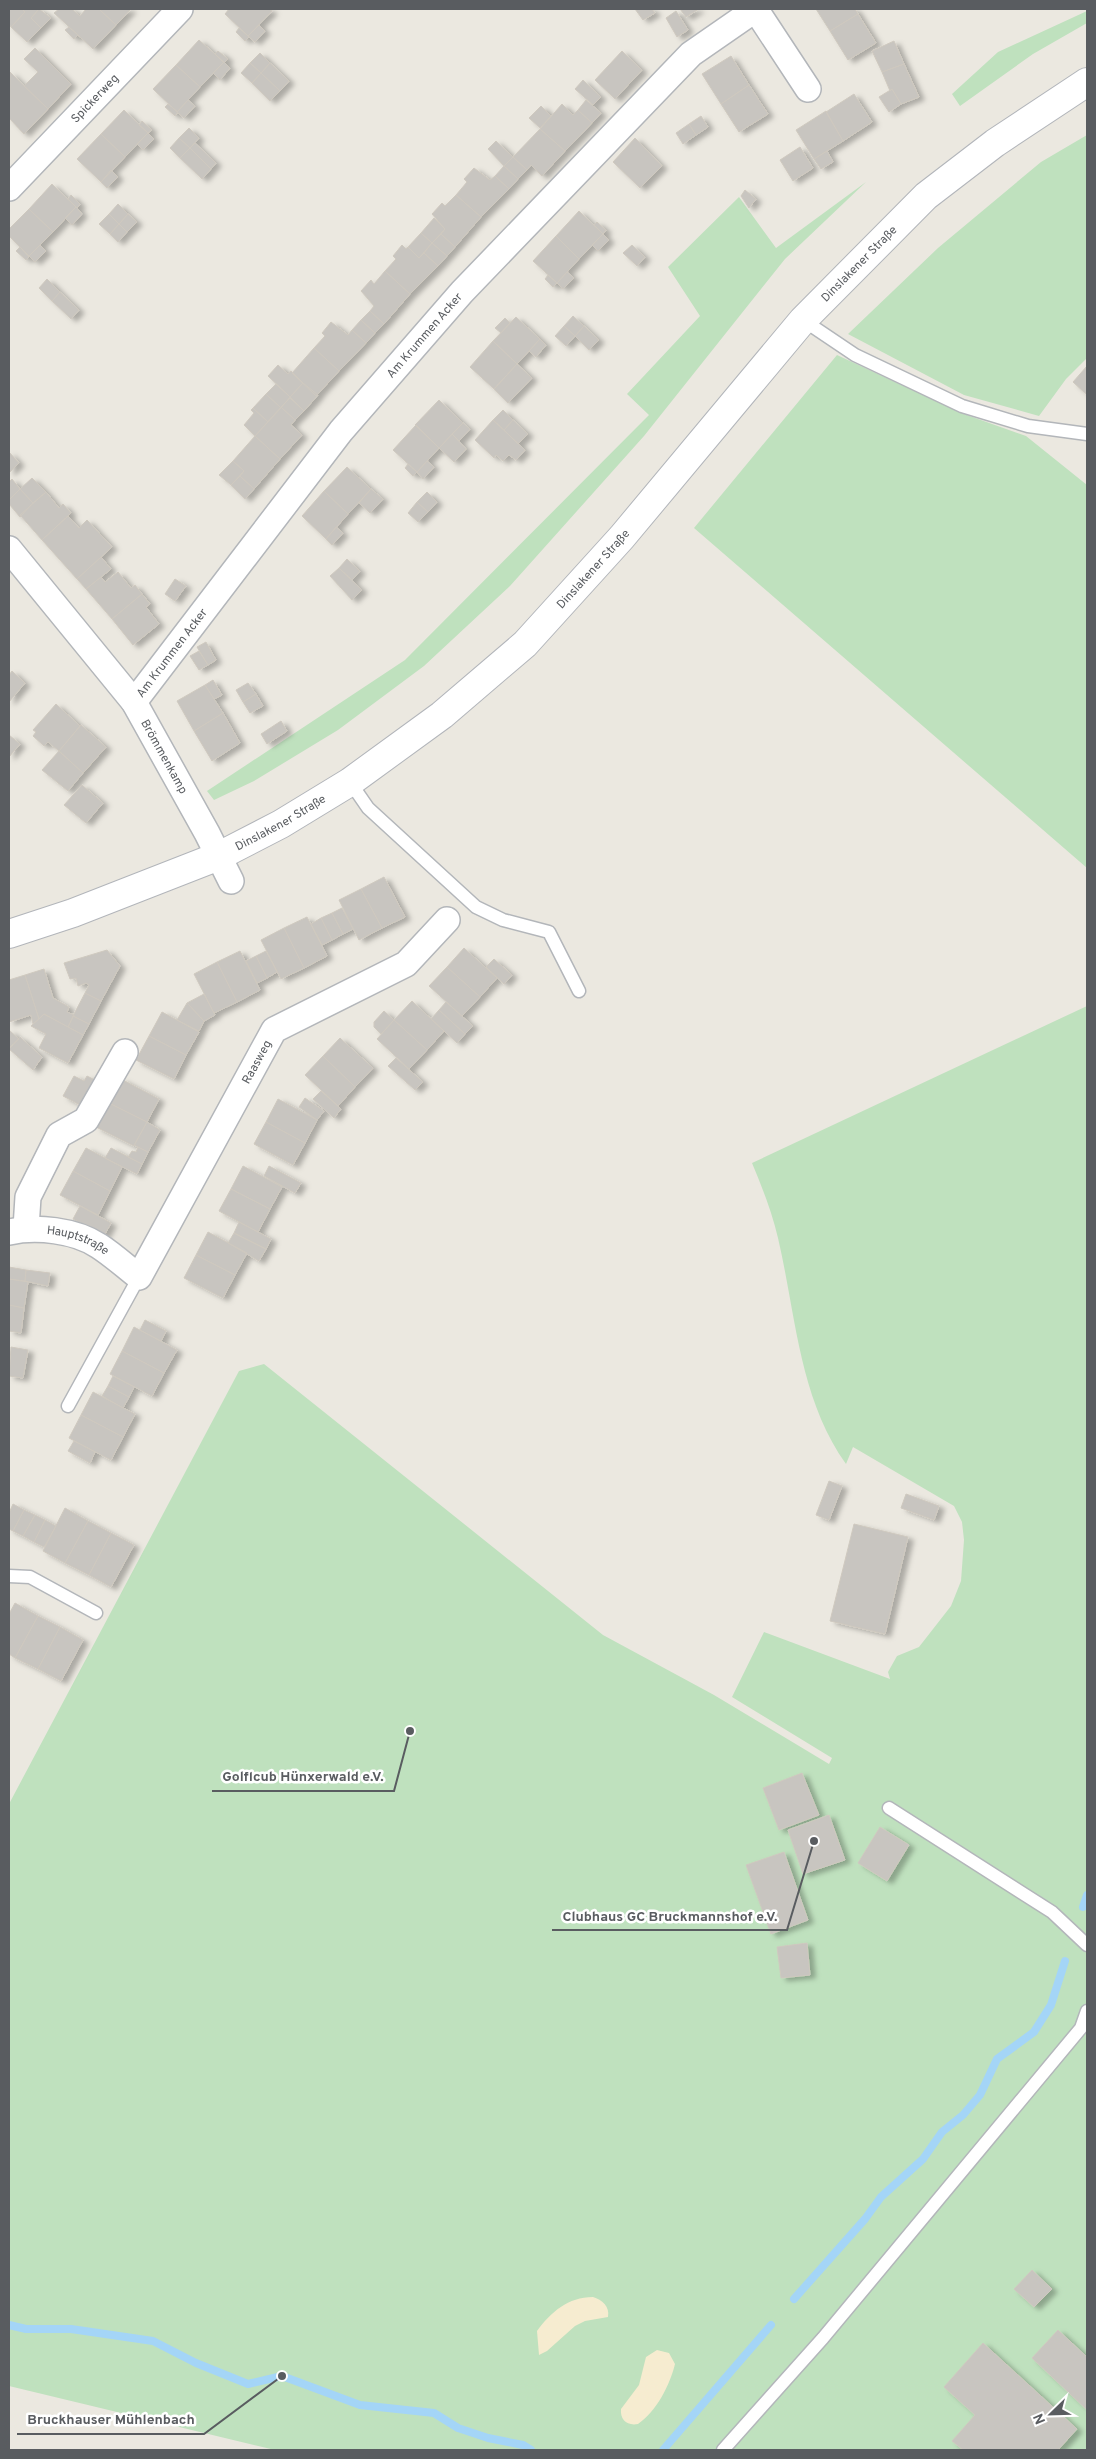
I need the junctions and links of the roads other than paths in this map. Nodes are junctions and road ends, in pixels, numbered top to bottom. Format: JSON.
{"nodes":[{"id":1,"x":180,"y":9,"type":"edge"},
{"id":2,"x":756,"y":9,"type":"edge"},
{"id":3,"x":1087,"y":82,"type":"edge"},
{"id":4,"x":808,"y":89,"type":"dead end"},
{"id":5,"x":9,"y":188,"type":"edge"},
{"id":6,"x":803,"y":320,"type":"junction"},
{"id":7,"x":1087,"y":434,"type":"edge"},
{"id":8,"x":9,"y":549,"type":"edge"},
{"id":9,"x":134,"y":702,"type":"junction"},
{"id":10,"x":350,"y":782,"type":"junction"},
{"id":11,"x":219,"y":856,"type":"junction"},
{"id":12,"x":231,"y":881,"type":"dead end"},
{"id":13,"x":447,"y":920,"type":"dead end"},
{"id":14,"x":9,"y":934,"type":"edge"},
{"id":15,"x":579,"y":991,"type":"dead end"},
{"id":16,"x":125,"y":1052,"type":"dead end"},
{"id":17,"x":18,"y":1230,"type":"edge"},
{"id":18,"x":139,"y":1277,"type":"junction"},
{"id":19,"x":68,"y":1406,"type":"dead end"},
{"id":20,"x":9,"y":1576,"type":"edge"},
{"id":21,"x":96,"y":1613,"type":"dead end"},
{"id":22,"x":889,"y":1808,"type":"dead end"},
{"id":23,"x":1087,"y":1945,"type":"edge"},
{"id":24,"x":1087,"y":2011,"type":"edge"},
{"id":25,"x":723,"y":2450,"type":"edge"}],
"edges":[{"from":1,"to":5,"type":"street","name":"Spickerweg"},
{"from":2,"to":4,"type":"street","name":"Am Krummen Acker"},
{"from":2,"to":9,"type":"street","name":"Am Krummen Acker"},
{"from":3,"to":6,"type":"main road","name":"Dinslakener Straße"},
{"from":6,"to":7,"type":"lane"},
{"from":6,"to":10,"type":"main road","name":"Dinslakener Straße"},
{"from":8,"to":9,"type":"street","name":"Brömmenkamp"},
{"from":9,"to":11,"type":"street","name":"Brömmenkamp"},
{"from":10,"to":11,"type":"main road","name":"Dinslakener Straße"},
{"from":10,"to":15,"type":"lane"},
{"from":11,"to":12,"type":"street","name":"Brömmenkamp"},
{"from":11,"to":14,"type":"main road","name":"Dinslakener Straße"},
{"from":13,"to":18,"type":"street","name":"Raasweg"},
{"from":16,"to":17,"type":"street"},
{"from":17,"to":18,"type":"street","name":"Hauptstraße"},
{"from":18,"to":19,"type":"lane"},
{"from":20,"to":21,"type":"lane"},
{"from":22,"to":23,"type":"lane"},
{"from":24,"to":25,"type":"lane"}]}
